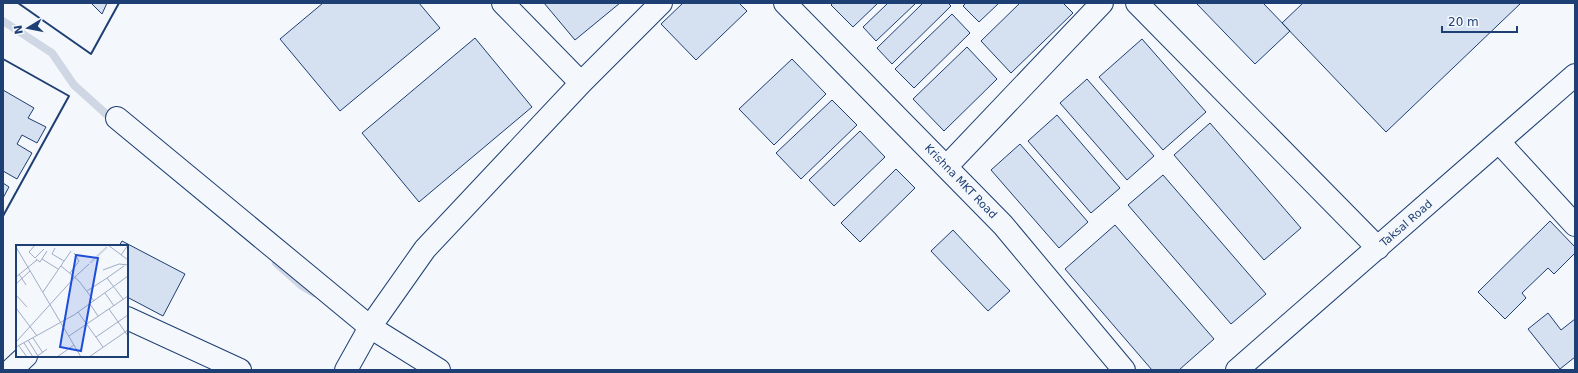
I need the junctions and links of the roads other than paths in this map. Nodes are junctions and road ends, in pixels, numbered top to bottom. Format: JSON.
{"nodes":[{"id":1,"x":503,"y":3,"type":"edge"},
{"id":2,"x":661,"y":3,"type":"edge"},
{"id":3,"x":785,"y":3,"type":"edge"},
{"id":4,"x":1102,"y":3,"type":"edge"},
{"id":5,"x":1137,"y":3,"type":"edge"},
{"id":6,"x":1575,"y":75,"type":"edge"},
{"id":7,"x":581,"y":83,"type":"junction"},
{"id":8,"x":117,"y":118,"type":"dead end"},
{"id":9,"x":1499,"y":142,"type":"junction"},
{"id":10,"x":947,"y":166,"type":"junction"},
{"id":11,"x":1575,"y":225,"type":"edge"},
{"id":12,"x":1378,"y":248,"type":"junction"},
{"id":13,"x":128,"y":318,"type":"edge"},
{"id":14,"x":370,"y":327,"type":"junction"},
{"id":15,"x":25,"y":357,"type":"edge"},
{"id":16,"x":11,"y":370,"type":"edge"},
{"id":17,"x":240,"y":370,"type":"edge"},
{"id":18,"x":346,"y":370,"type":"edge"},
{"id":19,"x":439,"y":370,"type":"edge"},
{"id":20,"x":1124,"y":370,"type":"edge"},
{"id":21,"x":1237,"y":370,"type":"edge"}],
"edges":[{"from":1,"to":7,"type":"street"},
{"from":2,"to":7,"type":"street"},
{"from":3,"to":10,"type":"street","name":"Krishna MKT Road"},
{"from":4,"to":10,"type":"street"},
{"from":5,"to":12,"type":"street"},
{"from":6,"to":9,"type":"street","name":"Taksal Road"},
{"from":7,"to":14,"type":"street"},
{"from":8,"to":14,"type":"street"},
{"from":9,"to":11,"type":"street"},
{"from":9,"to":12,"type":"street","name":"Taksal Road"},
{"from":10,"to":20,"type":"street","name":"Krishna MKT Road"},
{"from":12,"to":21,"type":"street","name":"Taksal Road"},
{"from":13,"to":17,"type":"street"},
{"from":14,"to":18,"type":"street"},
{"from":14,"to":19,"type":"street"},
{"from":15,"to":16,"type":"street"}]}
